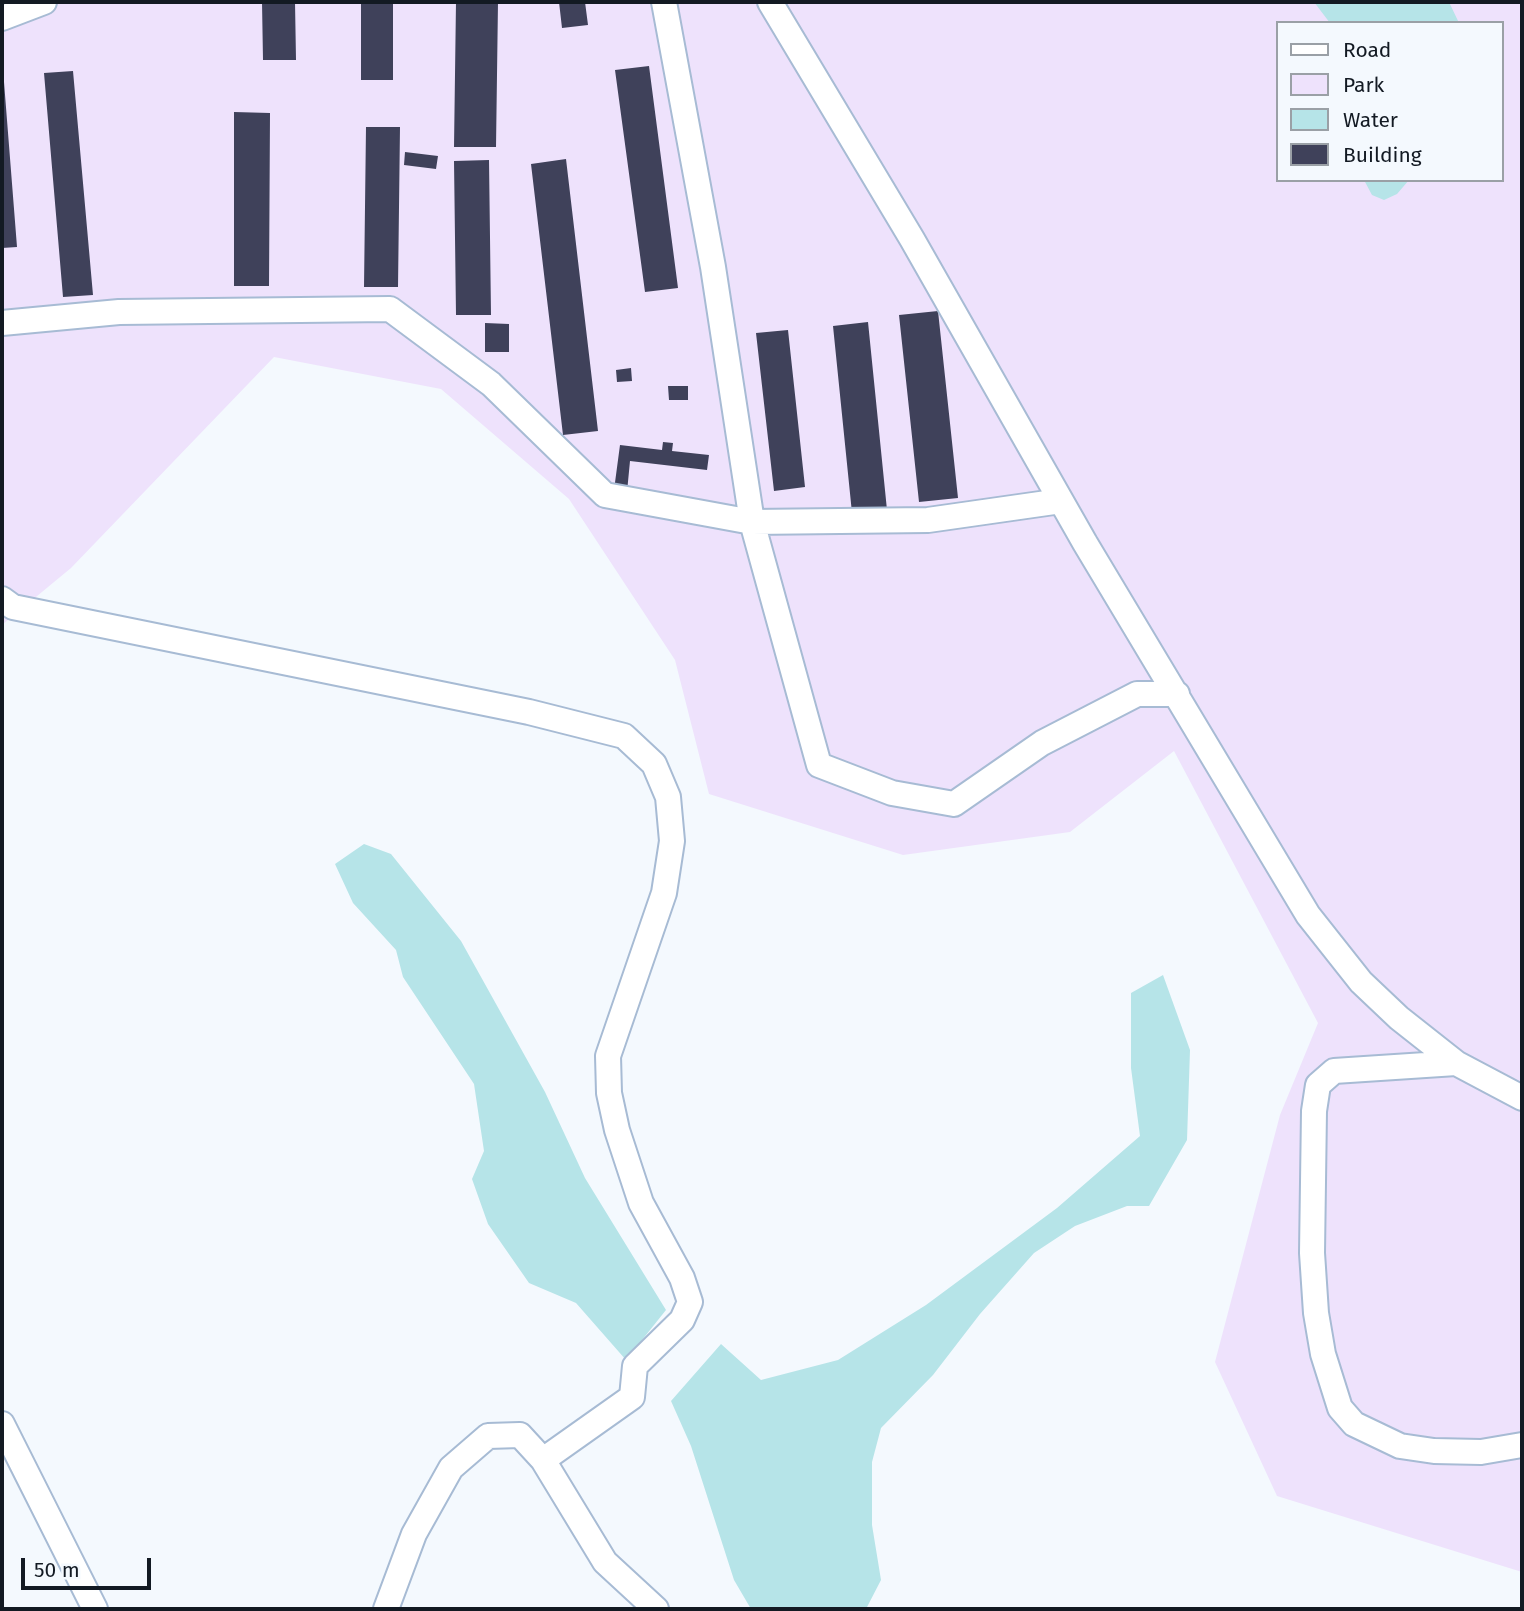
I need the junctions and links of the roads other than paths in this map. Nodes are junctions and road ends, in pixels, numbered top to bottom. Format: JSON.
{"nodes":[{"id":1,"x":44,"y":2,"type":"edge"},
{"id":2,"x":664,"y":2,"type":"edge"},
{"id":3,"x":770,"y":2,"type":"edge"},
{"id":4,"x":2,"y":18,"type":"edge"},
{"id":5,"x":2,"y":323,"type":"edge"},
{"id":6,"x":1061,"y":501,"type":"junction"},
{"id":7,"x":752,"y":522,"type":"junction"},
{"id":8,"x":5,"y":610,"type":"edge"},
{"id":9,"x":1177,"y":694,"type":"junction"},
{"id":10,"x":1456,"y":1063,"type":"junction"},
{"id":11,"x":1522,"y":1098,"type":"edge"},
{"id":12,"x":2,"y":1424,"type":"edge"},
{"id":13,"x":1522,"y":1446,"type":"edge"},
{"id":14,"x":543,"y":1460,"type":"junction"},
{"id":15,"x":95,"y":1609,"type":"edge"},
{"id":16,"x":386,"y":1609,"type":"edge"},
{"id":17,"x":656,"y":1609,"type":"edge"}],
"edges":[{"from":1,"to":4,"type":"lane"},
{"from":2,"to":7,"type":"lane"},
{"from":3,"to":6,"type":"lane"},
{"from":5,"to":7,"type":"lane"},
{"from":6,"to":7,"type":"lane"},
{"from":6,"to":9,"type":"lane"},
{"from":7,"to":9,"type":"lane"},
{"from":8,"to":14,"type":"lane"},
{"from":9,"to":10,"type":"lane"},
{"from":10,"to":11,"type":"lane"},
{"from":10,"to":13,"type":"lane"},
{"from":12,"to":15,"type":"lane"},
{"from":14,"to":16,"type":"lane"},
{"from":14,"to":17,"type":"lane"}]}
